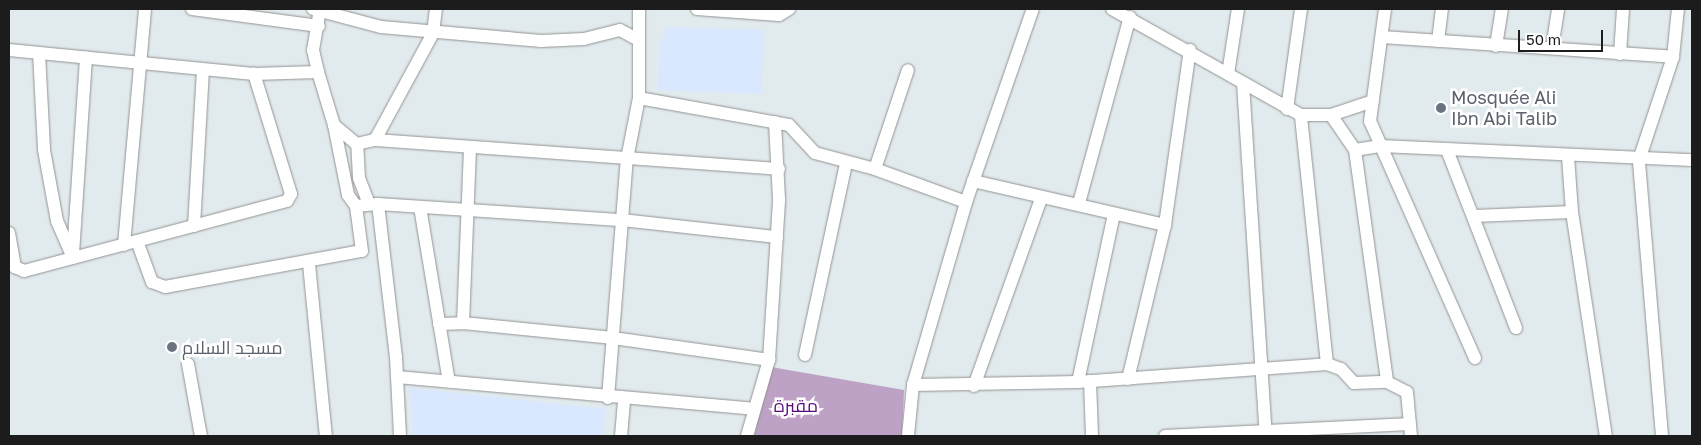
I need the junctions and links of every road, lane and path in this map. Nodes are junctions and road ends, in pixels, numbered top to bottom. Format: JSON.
{"nodes":[{"id":1,"x":145,"y":9,"type":"edge"},
{"id":2,"x":192,"y":9,"type":"edge"},
{"id":3,"x":436,"y":9,"type":"edge"},
{"id":4,"x":639,"y":9,"type":"edge"},
{"id":5,"x":697,"y":9,"type":"edge"},
{"id":6,"x":789,"y":9,"type":"edge"},
{"id":7,"x":1033,"y":9,"type":"edge"},
{"id":8,"x":1112,"y":9,"type":"edge"},
{"id":9,"x":1238,"y":9,"type":"edge"},
{"id":10,"x":1301,"y":9,"type":"edge"},
{"id":11,"x":1385,"y":9,"type":"edge"},
{"id":12,"x":1442,"y":9,"type":"edge"},
{"id":13,"x":1502,"y":9,"type":"edge"},
{"id":14,"x":1558,"y":9,"type":"edge"},
{"id":15,"x":1623,"y":9,"type":"edge"},
{"id":16,"x":1678,"y":9,"type":"edge"},
{"id":17,"x":212,"y":10,"type":"edge"},
{"id":18,"x":725,"y":10,"type":"edge"},
{"id":19,"x":318,"y":14,"type":"edge"},
{"id":20,"x":1130,"y":17,"type":"junction"},
{"id":21,"x":433,"y":33,"type":"junction"},
{"id":22,"x":1382,"y":36,"type":"junction"},
{"id":23,"x":639,"y":40,"type":"junction"},
{"id":24,"x":1438,"y":41,"type":"junction"},
{"id":25,"x":1496,"y":46,"type":"junction"},
{"id":26,"x":1552,"y":48,"type":"junction"},
{"id":27,"x":9,"y":50,"type":"edge"},
{"id":28,"x":1190,"y":50,"type":"junction"},
{"id":29,"x":39,"y":53,"type":"junction"},
{"id":30,"x":1620,"y":54,"type":"junction"},
{"id":31,"x":86,"y":57,"type":"junction"},
{"id":32,"x":1674,"y":57,"type":"junction"},
{"id":33,"x":142,"y":63,"type":"junction"},
{"id":34,"x":203,"y":69,"type":"junction"},
{"id":35,"x":908,"y":70,"type":"dead end"},
{"id":36,"x":318,"y":72,"type":"junction"},
{"id":37,"x":254,"y":74,"type":"junction"},
{"id":38,"x":1228,"y":74,"type":"junction"},
{"id":39,"x":1243,"y":83,"type":"junction"},
{"id":40,"x":639,"y":98,"type":"junction"},
{"id":41,"x":1373,"y":101,"type":"junction"},
{"id":42,"x":1287,"y":109,"type":"junction"},
{"id":43,"x":1301,"y":114,"type":"junction"},
{"id":44,"x":1331,"y":115,"type":"junction"},
{"id":45,"x":775,"y":122,"type":"junction"},
{"id":46,"x":334,"y":125,"type":"junction"},
{"id":47,"x":375,"y":140,"type":"junction"},
{"id":48,"x":357,"y":144,"type":"junction"},
{"id":49,"x":1381,"y":146,"type":"junction"},
{"id":50,"x":470,"y":147,"type":"junction"},
{"id":51,"x":1355,"y":150,"type":"junction"},
{"id":52,"x":1447,"y":150,"type":"junction"},
{"id":53,"x":1568,"y":157,"type":"junction"},
{"id":54,"x":627,"y":159,"type":"junction"},
{"id":55,"x":1639,"y":160,"type":"junction"},
{"id":56,"x":1692,"y":160,"type":"edge"},
{"id":57,"x":846,"y":164,"type":"junction"},
{"id":58,"x":779,"y":169,"type":"junction"},
{"id":59,"x":875,"y":169,"type":"junction"},
{"id":60,"x":973,"y":181,"type":"junction"},
{"id":61,"x":1041,"y":198,"type":"junction"},
{"id":62,"x":966,"y":202,"type":"junction"},
{"id":63,"x":1079,"y":203,"type":"junction"},
{"id":64,"x":368,"y":205,"type":"junction"},
{"id":65,"x":420,"y":207,"type":"junction"},
{"id":66,"x":468,"y":210,"type":"junction"},
{"id":67,"x":1572,"y":212,"type":"junction"},
{"id":68,"x":1114,"y":214,"type":"junction"},
{"id":69,"x":1474,"y":216,"type":"junction"},
{"id":70,"x":622,"y":220,"type":"junction"},
{"id":71,"x":1165,"y":225,"type":"junction"},
{"id":72,"x":194,"y":226,"type":"junction"},
{"id":73,"x":9,"y":233,"type":"edge"},
{"id":74,"x":777,"y":237,"type":"junction"},
{"id":75,"x":137,"y":241,"type":"junction"},
{"id":76,"x":124,"y":245,"type":"junction"},
{"id":77,"x":73,"y":258,"type":"junction"},
{"id":78,"x":309,"y":264,"type":"junction"},
{"id":79,"x":463,"y":323,"type":"junction"},
{"id":80,"x":440,"y":324,"type":"junction"},
{"id":81,"x":1516,"y":328,"type":"dead end"},
{"id":82,"x":613,"y":338,"type":"junction"},
{"id":83,"x":806,"y":355,"type":"dead end"},
{"id":84,"x":1475,"y":358,"type":"dead end"},
{"id":85,"x":768,"y":360,"type":"junction"},
{"id":86,"x":188,"y":364,"type":"dead end"},
{"id":87,"x":1328,"y":364,"type":"junction"},
{"id":88,"x":1263,"y":368,"type":"junction"},
{"id":89,"x":397,"y":377,"type":"junction"},
{"id":90,"x":1128,"y":379,"type":"junction"},
{"id":91,"x":449,"y":382,"type":"junction"},
{"id":92,"x":1084,"y":382,"type":"junction"},
{"id":93,"x":1387,"y":382,"type":"junction"},
{"id":94,"x":913,"y":385,"type":"junction"},
{"id":95,"x":974,"y":386,"type":"junction"},
{"id":96,"x":608,"y":398,"type":"junction"},
{"id":97,"x":624,"y":400,"type":"junction"},
{"id":98,"x":754,"y":409,"type":"junction"},
{"id":99,"x":1410,"y":430,"type":"edge"},
{"id":100,"x":1266,"y":434,"type":"edge"},
{"id":101,"x":202,"y":436,"type":"edge"},
{"id":102,"x":326,"y":436,"type":"edge"},
{"id":103,"x":400,"y":436,"type":"edge"},
{"id":104,"x":621,"y":436,"type":"edge"},
{"id":105,"x":747,"y":436,"type":"edge"},
{"id":106,"x":908,"y":436,"type":"edge"},
{"id":107,"x":1092,"y":436,"type":"edge"},
{"id":108,"x":1165,"y":436,"type":"edge"},
{"id":109,"x":1606,"y":436,"type":"edge"},
{"id":110,"x":1662,"y":436,"type":"edge"}],
"edges":[{"from":1,"to":33,"type":"street"},
{"from":2,"to":17,"type":"street"},
{"from":3,"to":21,"type":"street"},
{"from":4,"to":23,"type":"street"},
{"from":5,"to":18,"type":"street"},
{"from":6,"to":18,"type":"street"},
{"from":7,"to":60,"type":"street"},
{"from":8,"to":20,"type":"street"},
{"from":9,"to":38,"type":"street"},
{"from":10,"to":42,"type":"street"},
{"from":11,"to":22,"type":"street"},
{"from":12,"to":24,"type":"street"},
{"from":13,"to":25,"type":"street"},
{"from":14,"to":26,"type":"street"},
{"from":15,"to":30,"type":"street"},
{"from":16,"to":32,"type":"street"},
{"from":17,"to":19,"type":"street"},
{"from":19,"to":21,"type":"street"},
{"from":19,"to":36,"type":"street"},
{"from":20,"to":28,"type":"street"},
{"from":20,"to":63,"type":"street"},
{"from":21,"to":23,"type":"street"},
{"from":21,"to":47,"type":"street"},
{"from":22,"to":24,"type":"street"},
{"from":22,"to":41,"type":"street"},
{"from":23,"to":40,"type":"street"},
{"from":24,"to":25,"type":"street"},
{"from":25,"to":26,"type":"street"},
{"from":26,"to":30,"type":"street"},
{"from":27,"to":29,"type":"street"},
{"from":28,"to":38,"type":"street"},
{"from":28,"to":71,"type":"street"},
{"from":29,"to":31,"type":"street"},
{"from":29,"to":77,"type":"street"},
{"from":30,"to":32,"type":"street"},
{"from":31,"to":33,"type":"street"},
{"from":31,"to":77,"type":"street"},
{"from":32,"to":55,"type":"street"},
{"from":33,"to":34,"type":"street"},
{"from":33,"to":76,"type":"street"},
{"from":34,"to":37,"type":"street"},
{"from":34,"to":72,"type":"street"},
{"from":35,"to":59,"type":"street"},
{"from":36,"to":37,"type":"street"},
{"from":36,"to":46,"type":"street"},
{"from":37,"to":72,"type":"street"},
{"from":38,"to":39,"type":"street"},
{"from":39,"to":42,"type":"street"},
{"from":39,"to":88,"type":"street"},
{"from":40,"to":45,"type":"street"},
{"from":40,"to":54,"type":"street"},
{"from":41,"to":44,"type":"street"},
{"from":41,"to":49,"type":"street"},
{"from":42,"to":43,"type":"street"},
{"from":43,"to":44,"type":"street"},
{"from":43,"to":87,"type":"street"},
{"from":44,"to":51,"type":"street"},
{"from":45,"to":57,"type":"street"},
{"from":45,"to":58,"type":"street"},
{"from":46,"to":48,"type":"street"},
{"from":46,"to":64,"type":"street"},
{"from":47,"to":48,"type":"street"},
{"from":47,"to":50,"type":"street"},
{"from":48,"to":64,"type":"street"},
{"from":49,"to":51,"type":"street"},
{"from":49,"to":52,"type":"street"},
{"from":49,"to":84,"type":"street"},
{"from":50,"to":54,"type":"street"},
{"from":50,"to":66,"type":"street"},
{"from":51,"to":93,"type":"street"},
{"from":52,"to":53,"type":"street"},
{"from":52,"to":69,"type":"street"},
{"from":53,"to":55,"type":"street"},
{"from":53,"to":67,"type":"street"},
{"from":54,"to":58,"type":"street"},
{"from":54,"to":70,"type":"street"},
{"from":55,"to":56,"type":"street"},
{"from":55,"to":110,"type":"street"},
{"from":57,"to":59,"type":"street"},
{"from":57,"to":83,"type":"street"},
{"from":58,"to":74,"type":"street"},
{"from":59,"to":62,"type":"street"},
{"from":60,"to":61,"type":"street"},
{"from":60,"to":62,"type":"street"},
{"from":61,"to":63,"type":"street"},
{"from":61,"to":95,"type":"street"},
{"from":62,"to":94,"type":"street"},
{"from":63,"to":68,"type":"street"},
{"from":64,"to":65,"type":"street"},
{"from":64,"to":78,"type":"street"},
{"from":64,"to":89,"type":"street"},
{"from":65,"to":66,"type":"street"},
{"from":65,"to":80,"type":"street"},
{"from":66,"to":70,"type":"street"},
{"from":66,"to":79,"type":"street"},
{"from":67,"to":69,"type":"street"},
{"from":67,"to":109,"type":"street"},
{"from":68,"to":71,"type":"street"},
{"from":68,"to":92,"type":"street"},
{"from":69,"to":81,"type":"street"},
{"from":70,"to":74,"type":"street"},
{"from":70,"to":82,"type":"street"},
{"from":71,"to":90,"type":"street"},
{"from":72,"to":75,"type":"street"},
{"from":73,"to":77,"type":"street"},
{"from":74,"to":85,"type":"street"},
{"from":75,"to":76,"type":"street"},
{"from":75,"to":78,"type":"street"},
{"from":76,"to":77,"type":"street"},
{"from":78,"to":102,"type":"street"},
{"from":79,"to":80,"type":"street"},
{"from":79,"to":82,"type":"street"},
{"from":80,"to":91,"type":"street"},
{"from":82,"to":85,"type":"street"},
{"from":82,"to":96,"type":"street"},
{"from":85,"to":98,"type":"street"},
{"from":86,"to":101,"type":"street"},
{"from":87,"to":88,"type":"street"},
{"from":87,"to":93,"type":"street"},
{"from":88,"to":90,"type":"street"},
{"from":88,"to":100,"type":"street"},
{"from":89,"to":91,"type":"street"},
{"from":89,"to":103,"type":"street"},
{"from":90,"to":92,"type":"street"},
{"from":91,"to":96,"type":"street"},
{"from":92,"to":95,"type":"street"},
{"from":92,"to":107,"type":"street"},
{"from":93,"to":99,"type":"street"},
{"from":94,"to":95,"type":"street"},
{"from":94,"to":106,"type":"street"},
{"from":96,"to":97,"type":"street"},
{"from":97,"to":98,"type":"street"},
{"from":97,"to":104,"type":"street"},
{"from":98,"to":105,"type":"street"},
{"from":99,"to":100,"type":"street"},
{"from":100,"to":108,"type":"street"}]}
